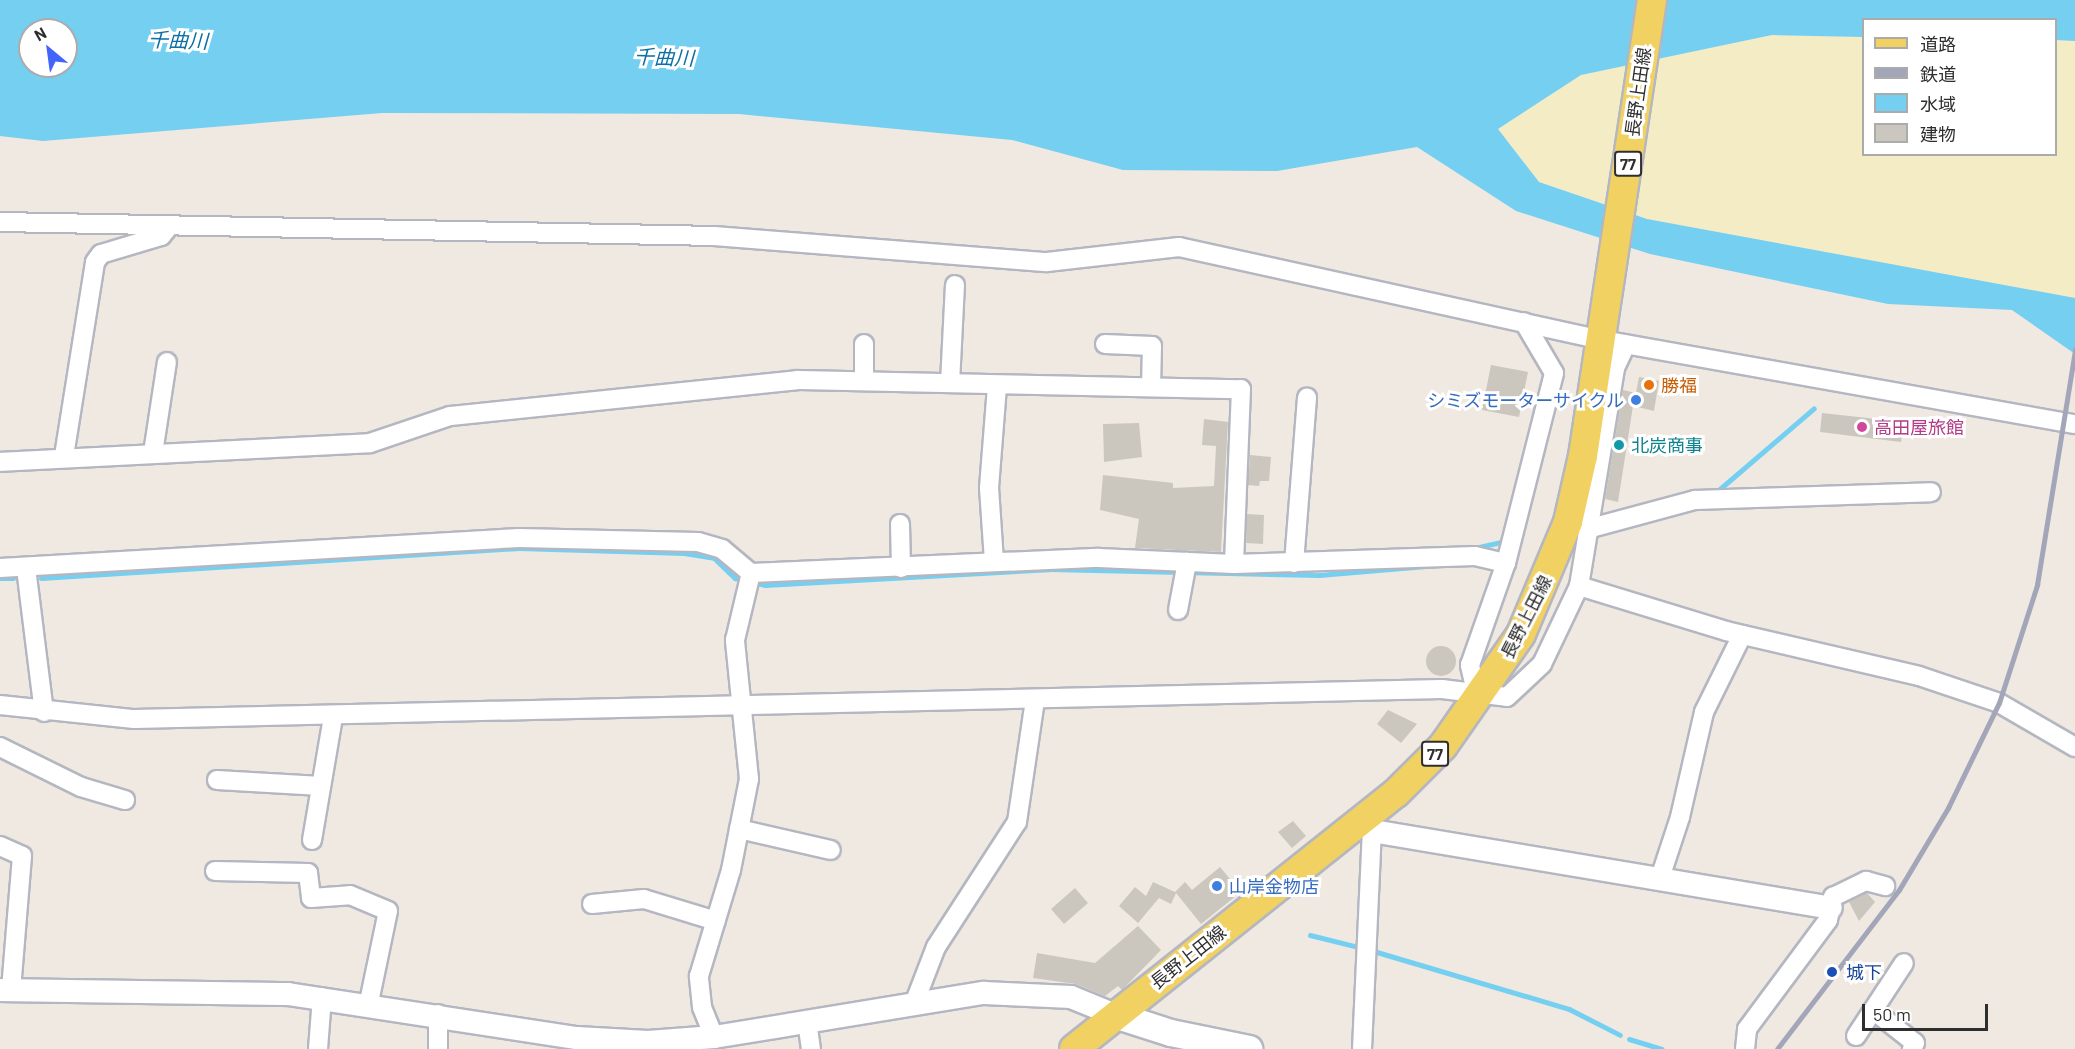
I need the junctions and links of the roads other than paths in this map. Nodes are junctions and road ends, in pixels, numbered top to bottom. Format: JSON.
{"nodes":[{"id":1,"x":1652,"y":0,"type":"edge"},
{"id":2,"x":0,"y":222,"type":"edge"},
{"id":3,"x":169,"y":227,"type":"junction"},
{"id":4,"x":955,"y":285,"type":"dead end"},
{"id":5,"x":1524,"y":322,"type":"junction"},
{"id":6,"x":1610,"y":337,"type":"junction"},
{"id":7,"x":864,"y":344,"type":"dead end"},
{"id":8,"x":1105,"y":344,"type":"dead end"},
{"id":9,"x":167,"y":362,"type":"dead end"},
{"id":10,"x":864,"y":381,"type":"junction"},
{"id":11,"x":950,"y":383,"type":"junction"},
{"id":12,"x":1150,"y":386,"type":"junction"},
{"id":13,"x":997,"y":387,"type":"junction"},
{"id":14,"x":1307,"y":398,"type":"dead end"},
{"id":15,"x":2075,"y":424,"type":"edge"},
{"id":16,"x":153,"y":453,"type":"junction"},
{"id":17,"x":64,"y":456,"type":"junction"},
{"id":18,"x":0,"y":462,"type":"edge"},
{"id":19,"x":1931,"y":492,"type":"dead end"},
{"id":20,"x":900,"y":524,"type":"dead end"},
{"id":21,"x":1591,"y":528,"type":"junction"},
{"id":22,"x":994,"y":561,"type":"junction"},
{"id":23,"x":1187,"y":562,"type":"junction"},
{"id":24,"x":1294,"y":563,"type":"junction"},
{"id":25,"x":1506,"y":563,"type":"junction"},
{"id":26,"x":1234,"y":564,"type":"junction"},
{"id":27,"x":0,"y":568,"type":"edge"},
{"id":28,"x":26,"y":568,"type":"junction"},
{"id":29,"x":901,"y":568,"type":"junction"},
{"id":30,"x":751,"y":573,"type":"junction"},
{"id":31,"x":1580,"y":586,"type":"junction"},
{"id":32,"x":1178,"y":610,"type":"dead end"},
{"id":33,"x":1742,"y":635,"type":"junction"},
{"id":34,"x":1477,"y":696,"type":"junction"},
{"id":35,"x":1035,"y":700,"type":"junction"},
{"id":36,"x":0,"y":705,"type":"edge"},
{"id":37,"x":740,"y":707,"type":"junction"},
{"id":38,"x":44,"y":712,"type":"junction"},
{"id":39,"x":333,"y":717,"type":"junction"},
{"id":40,"x":0,"y":747,"type":"edge"},
{"id":41,"x":2075,"y":747,"type":"edge"},
{"id":42,"x":217,"y":780,"type":"dead end"},
{"id":43,"x":321,"y":786,"type":"junction"},
{"id":44,"x":125,"y":800,"type":"dead end"},
{"id":45,"x":1368,"y":826,"type":"junction"},
{"id":46,"x":739,"y":829,"type":"junction"},
{"id":47,"x":312,"y":840,"type":"dead end"},
{"id":48,"x":0,"y":846,"type":"edge"},
{"id":49,"x":831,"y":850,"type":"dead end"},
{"id":50,"x":215,"y":871,"type":"dead end"},
{"id":51,"x":1660,"y":878,"type":"junction"},
{"id":52,"x":1885,"y":886,"type":"dead end"},
{"id":53,"x":592,"y":904,"type":"dead end"},
{"id":54,"x":1831,"y":908,"type":"junction"},
{"id":55,"x":716,"y":921,"type":"junction"},
{"id":56,"x":1904,"y":963,"type":"dead end"},
{"id":57,"x":5,"y":990,"type":"edge"},
{"id":58,"x":322,"y":997,"type":"junction"},
{"id":59,"x":369,"y":1002,"type":"junction"},
{"id":60,"x":914,"y":1004,"type":"junction"},
{"id":61,"x":1873,"y":1010,"type":"junction"},
{"id":62,"x":438,"y":1014,"type":"junction"},
{"id":63,"x":1115,"y":1015,"type":"junction"},
{"id":64,"x":807,"y":1021,"type":"junction"},
{"id":65,"x":1856,"y":1036,"type":"dead end"},
{"id":66,"x":714,"y":1037,"type":"junction"},
{"id":67,"x":318,"y":1049,"type":"edge"},
{"id":68,"x":438,"y":1049,"type":"edge"},
{"id":69,"x":811,"y":1049,"type":"edge"},
{"id":70,"x":1074,"y":1049,"type":"edge"},
{"id":71,"x":1249,"y":1049,"type":"edge"},
{"id":72,"x":1362,"y":1049,"type":"edge"},
{"id":73,"x":1745,"y":1049,"type":"edge"},
{"id":74,"x":1912,"y":1049,"type":"edge"}],
"edges":[{"from":1,"to":6,"type":"main road","name":"長野上田線","number":"77"},
{"from":2,"to":3,"type":"street"},
{"from":3,"to":5,"type":"street"},
{"from":3,"to":17,"type":"street"},
{"from":4,"to":11,"type":"street"},
{"from":5,"to":6,"type":"street"},
{"from":5,"to":25,"type":"street"},
{"from":6,"to":15,"type":"street"},
{"from":6,"to":21,"type":"street"},
{"from":6,"to":34,"type":"main road","name":"長野上田線","number":"77"},
{"from":7,"to":10,"type":"street"},
{"from":8,"to":12,"type":"street"},
{"from":9,"to":16,"type":"street"},
{"from":10,"to":11,"type":"street"},
{"from":10,"to":16,"type":"street"},
{"from":11,"to":13,"type":"street"},
{"from":12,"to":13,"type":"street"},
{"from":12,"to":26,"type":"street"},
{"from":13,"to":22,"type":"street"},
{"from":14,"to":24,"type":"street"},
{"from":16,"to":17,"type":"street"},
{"from":17,"to":18,"type":"street"},
{"from":19,"to":21,"type":"street"},
{"from":20,"to":29,"type":"street"},
{"from":21,"to":31,"type":"street"},
{"from":22,"to":23,"type":"street"},
{"from":22,"to":29,"type":"street"},
{"from":23,"to":26,"type":"street"},
{"from":23,"to":32,"type":"street"},
{"from":24,"to":25,"type":"street"},
{"from":24,"to":26,"type":"street"},
{"from":25,"to":34,"type":"street"},
{"from":27,"to":28,"type":"street"},
{"from":28,"to":30,"type":"street"},
{"from":28,"to":38,"type":"street"},
{"from":29,"to":30,"type":"street"},
{"from":30,"to":37,"type":"street"},
{"from":31,"to":33,"type":"street"},
{"from":31,"to":34,"type":"street"},
{"from":33,"to":41,"type":"street"},
{"from":33,"to":51,"type":"street"},
{"from":34,"to":35,"type":"street"},
{"from":34,"to":45,"type":"main road","name":"長野上田線","number":"77"},
{"from":35,"to":37,"type":"street"},
{"from":35,"to":60,"type":"street"},
{"from":36,"to":38,"type":"street"},
{"from":37,"to":39,"type":"street"},
{"from":37,"to":46,"type":"street"},
{"from":38,"to":39,"type":"street"},
{"from":39,"to":43,"type":"street"},
{"from":40,"to":44,"type":"street"},
{"from":42,"to":43,"type":"street"},
{"from":43,"to":47,"type":"street"},
{"from":45,"to":51,"type":"street"},
{"from":45,"to":63,"type":"main road","name":"長野上田線","number":"77"},
{"from":45,"to":72,"type":"street"},
{"from":46,"to":49,"type":"street"},
{"from":46,"to":55,"type":"street"},
{"from":48,"to":57,"type":"street"},
{"from":50,"to":59,"type":"street"},
{"from":51,"to":54,"type":"street"},
{"from":52,"to":54,"type":"street"},
{"from":53,"to":55,"type":"street"},
{"from":54,"to":73,"type":"street"},
{"from":55,"to":66,"type":"street"},
{"from":56,"to":61,"type":"street"},
{"from":57,"to":58,"type":"street"},
{"from":58,"to":59,"type":"street"},
{"from":58,"to":67,"type":"street"},
{"from":59,"to":62,"type":"street"},
{"from":60,"to":63,"type":"street"},
{"from":60,"to":64,"type":"street"},
{"from":61,"to":65,"type":"street"},
{"from":61,"to":74,"type":"street"},
{"from":62,"to":66,"type":"street"},
{"from":62,"to":68,"type":"street"},
{"from":63,"to":70,"type":"main road","name":"長野上田線","number":"77"},
{"from":63,"to":71,"type":"main road"},
{"from":64,"to":66,"type":"street"},
{"from":64,"to":69,"type":"street"}]}
